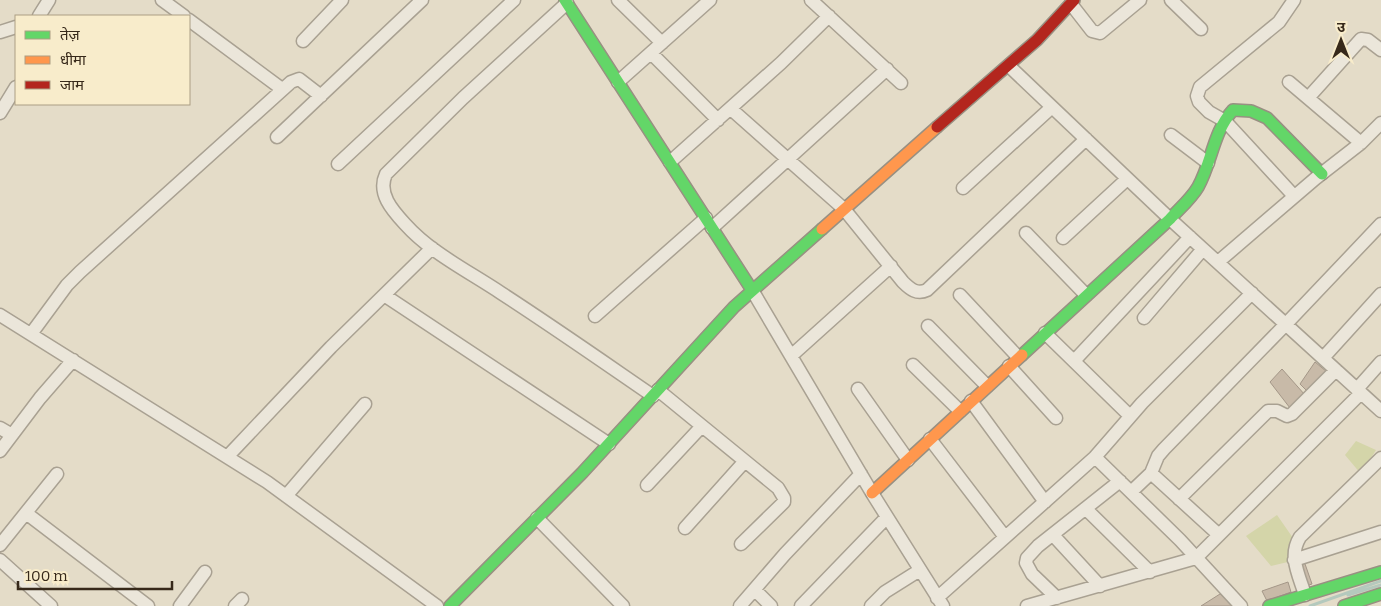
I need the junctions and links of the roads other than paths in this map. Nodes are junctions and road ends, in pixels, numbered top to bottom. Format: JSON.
{"nodes":[{"id":1,"x":49,"y":0,"type":"edge"},
{"id":2,"x":162,"y":0,"type":"edge"},
{"id":3,"x":342,"y":0,"type":"edge"},
{"id":4,"x":422,"y":0,"type":"edge"},
{"id":5,"x":514,"y":0,"type":"edge"},
{"id":6,"x":710,"y":0,"type":"edge"},
{"id":7,"x":811,"y":0,"type":"edge"},
{"id":8,"x":1140,"y":0,"type":"edge"},
{"id":9,"x":1171,"y":0,"type":"edge"},
{"id":10,"x":1294,"y":0,"type":"edge"},
{"id":11,"x":566,"y":2,"type":"edge"},
{"id":12,"x":623,"y":2,"type":"edge"},
{"id":13,"x":1072,"y":2,"type":"edge"},
{"id":14,"x":40,"y":15,"type":"edge"},
{"id":15,"x":183,"y":15,"type":"edge"},
{"id":16,"x":829,"y":16,"type":"junction"},
{"id":17,"x":190,"y":21,"type":"edge"},
{"id":18,"x":15,"y":28,"type":"edge"},
{"id":19,"x":1201,"y":29,"type":"dead end"},
{"id":20,"x":0,"y":32,"type":"edge"},
{"id":21,"x":303,"y":41,"type":"dead end"},
{"id":22,"x":662,"y":43,"type":"junction"},
{"id":23,"x":1381,"y":50,"type":"edge"},
{"id":24,"x":651,"y":53,"type":"junction"},
{"id":25,"x":1009,"y":66,"type":"junction"},
{"id":26,"x":887,"y":70,"type":"junction"},
{"id":27,"x":618,"y":82,"type":"junction"},
{"id":28,"x":1289,"y":82,"type":"dead end"},
{"id":29,"x":901,"y":83,"type":"dead end"},
{"id":30,"x":15,"y":89,"type":"edge"},
{"id":31,"x":282,"y":89,"type":"junction"},
{"id":32,"x":321,"y":96,"type":"junction"},
{"id":33,"x":1308,"y":98,"type":"junction"},
{"id":34,"x":1052,"y":107,"type":"junction"},
{"id":35,"x":731,"y":108,"type":"junction"},
{"id":36,"x":0,"y":113,"type":"edge"},
{"id":37,"x":718,"y":120,"type":"junction"},
{"id":38,"x":1225,"y":121,"type":"junction"},
{"id":39,"x":1381,"y":123,"type":"edge"},
{"id":40,"x":1171,"y":135,"type":"dead end"},
{"id":41,"x":277,"y":137,"type":"dead end"},
{"id":42,"x":1086,"y":139,"type":"junction"},
{"id":43,"x":1361,"y":143,"type":"junction"},
{"id":44,"x":788,"y":159,"type":"junction"},
{"id":45,"x":670,"y":162,"type":"junction"},
{"id":46,"x":1208,"y":163,"type":"junction"},
{"id":47,"x":338,"y":164,"type":"dead end"},
{"id":48,"x":1322,"y":174,"type":"junction"},
{"id":49,"x":1127,"y":178,"type":"junction"},
{"id":50,"x":963,"y":188,"type":"dead end"},
{"id":51,"x":1294,"y":196,"type":"junction"},
{"id":52,"x":844,"y":209,"type":"junction"},
{"id":53,"x":1170,"y":219,"type":"junction"},
{"id":54,"x":709,"y":223,"type":"junction"},
{"id":55,"x":1381,"y":224,"type":"edge"},
{"id":56,"x":1026,"y":233,"type":"dead end"},
{"id":57,"x":1063,"y":238,"type":"dead end"},
{"id":58,"x":1190,"y":238,"type":"junction"},
{"id":59,"x":432,"y":248,"type":"junction"},
{"id":60,"x":1203,"y":249,"type":"junction"},
{"id":61,"x":1218,"y":262,"type":"junction"},
{"id":62,"x":891,"y":266,"type":"junction"},
{"id":63,"x":752,"y":290,"type":"junction"},
{"id":64,"x":1252,"y":293,"type":"junction"},
{"id":65,"x":1381,"y":294,"type":"edge"},
{"id":66,"x":384,"y":295,"type":"junction"},
{"id":67,"x":960,"y":295,"type":"dead end"},
{"id":68,"x":1086,"y":295,"type":"junction"},
{"id":69,"x":595,"y":316,"type":"dead end"},
{"id":70,"x":1144,"y":318,"type":"dead end"},
{"id":71,"x":2,"y":320,"type":"edge"},
{"id":72,"x":1286,"y":324,"type":"junction"},
{"id":73,"x":928,"y":326,"type":"dead end"},
{"id":74,"x":1045,"y":333,"type":"junction"},
{"id":75,"x":31,"y":334,"type":"junction"},
{"id":76,"x":791,"y":356,"type":"junction"},
{"id":77,"x":1018,"y":357,"type":"junction"},
{"id":78,"x":1323,"y":358,"type":"junction"},
{"id":79,"x":73,"y":360,"type":"junction"},
{"id":80,"x":1074,"y":361,"type":"junction"},
{"id":81,"x":1381,"y":362,"type":"edge"},
{"id":82,"x":913,"y":365,"type":"dead end"},
{"id":83,"x":1009,"y":366,"type":"junction"},
{"id":84,"x":1336,"y":370,"type":"junction"},
{"id":85,"x":987,"y":386,"type":"junction"},
{"id":86,"x":858,"y":389,"type":"dead end"},
{"id":87,"x":1359,"y":391,"type":"junction"},
{"id":88,"x":655,"y":393,"type":"junction"},
{"id":89,"x":971,"y":401,"type":"junction"},
{"id":90,"x":365,"y":404,"type":"dead end"},
{"id":91,"x":1381,"y":411,"type":"edge"},
{"id":92,"x":960,"y":412,"type":"junction"},
{"id":93,"x":1130,"y":416,"type":"junction"},
{"id":94,"x":1056,"y":418,"type":"dead end"},
{"id":95,"x":702,"y":426,"type":"junction"},
{"id":96,"x":0,"y":428,"type":"edge"},
{"id":97,"x":12,"y":435,"type":"junction"},
{"id":98,"x":930,"y":439,"type":"junction"},
{"id":99,"x":609,"y":444,"type":"junction"},
{"id":100,"x":0,"y":451,"type":"edge"},
{"id":101,"x":227,"y":456,"type":"junction"},
{"id":102,"x":1095,"y":457,"type":"junction"},
{"id":103,"x":1381,"y":458,"type":"edge"},
{"id":104,"x":908,"y":460,"type":"junction"},
{"id":105,"x":745,"y":461,"type":"junction"},
{"id":106,"x":1151,"y":473,"type":"junction"},
{"id":107,"x":58,"y":474,"type":"dead end"},
{"id":108,"x":861,"y":474,"type":"junction"},
{"id":109,"x":1120,"y":482,"type":"junction"},
{"id":110,"x":647,"y":485,"type":"dead end"},
{"id":111,"x":1131,"y":492,"type":"junction"},
{"id":112,"x":872,"y":493,"type":"junction"},
{"id":113,"x":286,"y":496,"type":"junction"},
{"id":114,"x":1179,"y":498,"type":"junction"},
{"id":115,"x":1045,"y":502,"type":"junction"},
{"id":116,"x":1086,"y":509,"type":"junction"},
{"id":117,"x":26,"y":513,"type":"junction"},
{"id":118,"x":887,"y":517,"type":"junction"},
{"id":119,"x":537,"y":518,"type":"junction"},
{"id":120,"x":685,"y":528,"type":"dead end"},
{"id":121,"x":1381,"y":532,"type":"edge"},
{"id":122,"x":1053,"y":534,"type":"junction"},
{"id":123,"x":1219,"y":535,"type":"junction"},
{"id":124,"x":1005,"y":538,"type":"junction"},
{"id":125,"x":741,"y":544,"type":"dead end"},
{"id":126,"x":0,"y":546,"type":"edge"},
{"id":127,"x":1196,"y":558,"type":"junction"},
{"id":128,"x":0,"y":560,"type":"edge"},
{"id":129,"x":1294,"y":560,"type":"junction"},
{"id":130,"x":920,"y":570,"type":"junction"},
{"id":131,"x":1381,"y":571,"type":"edge"},
{"id":132,"x":205,"y":572,"type":"dead end"},
{"id":133,"x":1150,"y":572,"type":"junction"},
{"id":134,"x":1349,"y":582,"type":"joint"},
{"id":135,"x":1100,"y":586,"type":"junction"},
{"id":136,"x":755,"y":590,"type":"junction"},
{"id":137,"x":1381,"y":594,"type":"edge"},
{"id":138,"x":1305,"y":595,"type":"junction"},
{"id":139,"x":1057,"y":598,"type":"junction"},
{"id":140,"x":36,"y":601,"type":"edge"},
{"id":141,"x":940,"y":602,"type":"edge"},
{"id":142,"x":1353,"y":605,"type":"edge"},
{"id":143,"x":51,"y":606,"type":"edge"},
{"id":144,"x":148,"y":606,"type":"edge"},
{"id":145,"x":180,"y":606,"type":"edge"},
{"id":146,"x":437,"y":606,"type":"edge"},
{"id":147,"x":450,"y":606,"type":"edge"},
{"id":148,"x":623,"y":606,"type":"edge"},
{"id":149,"x":740,"y":606,"type":"edge"},
{"id":150,"x":771,"y":606,"type":"edge"},
{"id":151,"x":801,"y":606,"type":"edge"},
{"id":152,"x":871,"y":606,"type":"edge"},
{"id":153,"x":1027,"y":606,"type":"edge"},
{"id":154,"x":1241,"y":606,"type":"edge"},
{"id":155,"x":1269,"y":606,"type":"edge"}],
"edges":[{"from":1,"to":14,"type":"street"},
{"from":2,"to":15,"type":"street"},
{"from":3,"to":21,"type":"street"},
{"from":4,"to":32,"type":"street"},
{"from":5,"to":47,"type":"street"},
{"from":6,"to":22,"type":"street"},
{"from":7,"to":16,"type":"street"},
{"from":8,"to":13,"type":"street"},
{"from":9,"to":19,"type":"street"},
{"from":10,"to":38,"type":"street"},
{"from":11,"to":27,"type":"street"},
{"from":11,"to":59,"type":"street"},
{"from":12,"to":22,"type":"street"},
{"from":13,"to":25,"type":"street"},
{"from":16,"to":26,"type":"street"},
{"from":16,"to":35,"type":"street"},
{"from":17,"to":31,"type":"street"},
{"from":18,"to":20,"type":"street"},
{"from":22,"to":24,"type":"street"},
{"from":23,"to":33,"type":"street"},
{"from":24,"to":27,"type":"street"},
{"from":24,"to":37,"type":"street"},
{"from":25,"to":34,"type":"street"},
{"from":25,"to":52,"type":"street"},
{"from":26,"to":29,"type":"street"},
{"from":26,"to":44,"type":"street"},
{"from":27,"to":45,"type":"street"},
{"from":28,"to":33,"type":"street"},
{"from":30,"to":36,"type":"street"},
{"from":31,"to":32,"type":"street"},
{"from":31,"to":75,"type":"street"},
{"from":32,"to":41,"type":"street"},
{"from":33,"to":43,"type":"street"},
{"from":34,"to":42,"type":"street"},
{"from":34,"to":50,"type":"street"},
{"from":35,"to":37,"type":"street"},
{"from":35,"to":44,"type":"street"},
{"from":37,"to":45,"type":"street"},
{"from":38,"to":46,"type":"street"},
{"from":38,"to":48,"type":"street"},
{"from":38,"to":51,"type":"street"},
{"from":39,"to":43,"type":"street"},
{"from":40,"to":46,"type":"street"},
{"from":42,"to":49,"type":"street"},
{"from":42,"to":62,"type":"street"},
{"from":43,"to":48,"type":"street"},
{"from":44,"to":52,"type":"street"},
{"from":44,"to":54,"type":"street"},
{"from":45,"to":54,"type":"street"},
{"from":46,"to":53,"type":"street"},
{"from":48,"to":51,"type":"street"},
{"from":49,"to":53,"type":"street"},
{"from":49,"to":57,"type":"street"},
{"from":51,"to":61,"type":"street"},
{"from":52,"to":62,"type":"street"},
{"from":52,"to":63,"type":"street"},
{"from":53,"to":58,"type":"street"},
{"from":53,"to":68,"type":"street"},
{"from":54,"to":63,"type":"street"},
{"from":54,"to":69,"type":"street"},
{"from":55,"to":72,"type":"street"},
{"from":56,"to":68,"type":"street"},
{"from":58,"to":60,"type":"street"},
{"from":58,"to":80,"type":"street"},
{"from":59,"to":66,"type":"street"},
{"from":59,"to":88,"type":"street"},
{"from":60,"to":61,"type":"street"},
{"from":60,"to":70,"type":"street"},
{"from":61,"to":64,"type":"street"},
{"from":62,"to":76,"type":"street"},
{"from":63,"to":76,"type":"street"},
{"from":63,"to":88,"type":"street"},
{"from":64,"to":72,"type":"street"},
{"from":64,"to":93,"type":"street"},
{"from":65,"to":78,"type":"street"},
{"from":66,"to":99,"type":"street"},
{"from":66,"to":101,"type":"street"},
{"from":67,"to":77,"type":"street"},
{"from":68,"to":74,"type":"street"},
{"from":71,"to":75,"type":"street"},
{"from":72,"to":78,"type":"street"},
{"from":72,"to":106,"type":"street"},
{"from":73,"to":85,"type":"street"},
{"from":74,"to":77,"type":"street"},
{"from":74,"to":80,"type":"street"},
{"from":75,"to":79,"type":"street"},
{"from":76,"to":108,"type":"street"},
{"from":77,"to":83,"type":"street"},
{"from":78,"to":84,"type":"street"},
{"from":79,"to":97,"type":"street"},
{"from":79,"to":101,"type":"street"},
{"from":80,"to":93,"type":"street"},
{"from":81,"to":87,"type":"street"},
{"from":82,"to":92,"type":"street"},
{"from":83,"to":85,"type":"street"},
{"from":83,"to":94,"type":"street"},
{"from":84,"to":87,"type":"street"},
{"from":84,"to":114,"type":"street"},
{"from":85,"to":89,"type":"street"},
{"from":86,"to":104,"type":"street"},
{"from":87,"to":91,"type":"street"},
{"from":87,"to":123,"type":"street"},
{"from":88,"to":95,"type":"street"},
{"from":88,"to":99,"type":"street"},
{"from":89,"to":92,"type":"street"},
{"from":89,"to":115,"type":"street"},
{"from":90,"to":113,"type":"street"},
{"from":92,"to":98,"type":"street"},
{"from":93,"to":102,"type":"street"},
{"from":95,"to":105,"type":"street"},
{"from":95,"to":110,"type":"street"},
{"from":96,"to":97,"type":"street"},
{"from":97,"to":100,"type":"street"},
{"from":98,"to":104,"type":"street"},
{"from":98,"to":124,"type":"street"},
{"from":99,"to":119,"type":"street"},
{"from":101,"to":113,"type":"street"},
{"from":102,"to":109,"type":"street"},
{"from":102,"to":115,"type":"street"},
{"from":103,"to":129,"type":"street"},
{"from":104,"to":112,"type":"street"},
{"from":105,"to":120,"type":"street"},
{"from":105,"to":125,"type":"street"},
{"from":106,"to":111,"type":"street"},
{"from":106,"to":114,"type":"street"},
{"from":107,"to":117,"type":"street"},
{"from":108,"to":112,"type":"street"},
{"from":108,"to":136,"type":"street"},
{"from":109,"to":111,"type":"street"},
{"from":109,"to":116,"type":"street"},
{"from":111,"to":127,"type":"street"},
{"from":112,"to":118,"type":"street"},
{"from":113,"to":146,"type":"street"},
{"from":114,"to":123,"type":"street"},
{"from":115,"to":124,"type":"street"},
{"from":116,"to":122,"type":"street"},
{"from":116,"to":133,"type":"street"},
{"from":117,"to":126,"type":"street"},
{"from":117,"to":144,"type":"street"},
{"from":118,"to":130,"type":"street"},
{"from":118,"to":151,"type":"street"},
{"from":119,"to":147,"type":"street"},
{"from":119,"to":148,"type":"street"},
{"from":121,"to":129,"type":"street"},
{"from":122,"to":135,"type":"street"},
{"from":122,"to":139,"type":"street"},
{"from":123,"to":127,"type":"street"},
{"from":124,"to":141,"type":"street"},
{"from":127,"to":133,"type":"street"},
{"from":127,"to":154,"type":"street"},
{"from":128,"to":140,"type":"street"},
{"from":129,"to":138,"type":"street"},
{"from":130,"to":141,"type":"street"},
{"from":130,"to":152,"type":"street"},
{"from":131,"to":134,"type":"street"},
{"from":132,"to":145,"type":"street"},
{"from":133,"to":135,"type":"street"},
{"from":134,"to":138,"type":"street"},
{"from":135,"to":139,"type":"street"},
{"from":136,"to":149,"type":"street"},
{"from":136,"to":150,"type":"street"},
{"from":137,"to":142,"type":"street"},
{"from":138,"to":155,"type":"street"},
{"from":139,"to":153,"type":"street"},
{"from":140,"to":143,"type":"street"}]}
